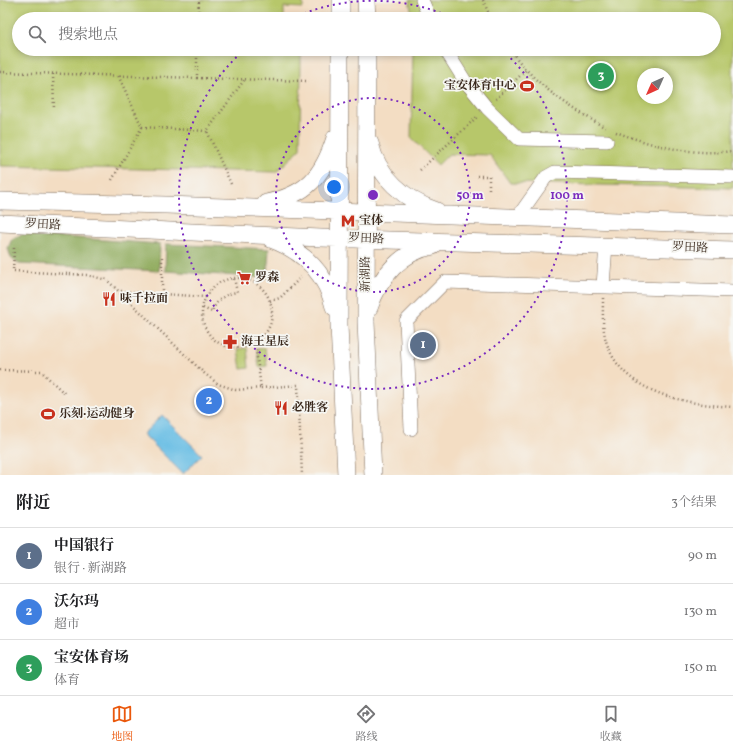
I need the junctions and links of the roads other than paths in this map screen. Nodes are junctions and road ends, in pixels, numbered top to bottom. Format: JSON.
{"nodes":[{"id":1,"x":341,"y":0,"type":"edge"},
{"id":2,"x":366,"y":0,"type":"edge"},
{"id":3,"x":422,"y":0,"type":"edge"},
{"id":4,"x":341,"y":12,"type":"edge"},
{"id":5,"x":366,"y":12,"type":"edge"},
{"id":6,"x":427,"y":12,"type":"edge"},
{"id":7,"x":340,"y":56,"type":"edge"},
{"id":8,"x":367,"y":56,"type":"edge"},
{"id":9,"x":449,"y":56,"type":"edge"},
{"id":10,"x":340,"y":125,"type":"junction"},
{"id":11,"x":367,"y":130,"type":"junction"},
{"id":12,"x":607,"y":141,"type":"dead end"},
{"id":13,"x":733,"y":177,"type":"edge"},
{"id":14,"x":0,"y":201,"type":"edge"},
{"id":15,"x":243,"y":207,"type":"junction"},
{"id":16,"x":339,"y":210,"type":"junction"},
{"id":17,"x":366,"y":211,"type":"junction"},
{"id":18,"x":455,"y":216,"type":"junction"},
{"id":19,"x":517,"y":218,"type":"junction"},
{"id":20,"x":1,"y":224,"type":"edge"},
{"id":21,"x":733,"y":225,"type":"edge"},
{"id":22,"x":262,"y":235,"type":"junction"},
{"id":23,"x":339,"y":238,"type":"junction"},
{"id":24,"x":366,"y":239,"type":"junction"},
{"id":25,"x":451,"y":242,"type":"junction"},
{"id":26,"x":606,"y":245,"type":"junction"},
{"id":27,"x":733,"y":250,"type":"edge"},
{"id":28,"x":603,"y":286,"type":"junction"},
{"id":29,"x":733,"y":291,"type":"edge"},
{"id":30,"x":366,"y":322,"type":"junction"},
{"id":31,"x":339,"y":325,"type":"junction"},
{"id":32,"x":411,"y":429,"type":"dead end"},
{"id":33,"x":346,"y":475,"type":"edge"},
{"id":34,"x":373,"y":475,"type":"edge"}],
"edges":[{"from":1,"to":4,"type":"main road"},
{"from":2,"to":5,"type":"main road"},
{"from":3,"to":6,"type":"lane"},
{"from":7,"to":10,"type":"main road"},
{"from":8,"to":11,"type":"main road","name":"新湖路"},
{"from":9,"to":12,"type":"lane"},
{"from":10,"to":15,"type":"main road"},
{"from":10,"to":16,"type":"main road"},
{"from":11,"to":17,"type":"main road","name":"新湖路"},
{"from":11,"to":18,"type":"main road"},
{"from":13,"to":19,"type":"lane"},
{"from":14,"to":15,"type":"main road","name":"罗田路"},
{"from":15,"to":16,"type":"main road","name":"罗田路"},
{"from":16,"to":17,"type":"main road","name":"罗田路"},
{"from":16,"to":23,"type":"main road"},
{"from":17,"to":18,"type":"main road","name":"罗田路"},
{"from":17,"to":24,"type":"main road","name":"新湖路"},
{"from":18,"to":19,"type":"main road","name":"罗田路"},
{"from":19,"to":21,"type":"main road","name":"罗田路"},
{"from":20,"to":22,"type":"main road","name":"罗田路"},
{"from":22,"to":23,"type":"main road","name":"罗田路"},
{"from":22,"to":31,"type":"main road"},
{"from":23,"to":24,"type":"main road","name":"罗田路"},
{"from":23,"to":31,"type":"main road"},
{"from":24,"to":25,"type":"main road","name":"罗田路"},
{"from":24,"to":30,"type":"main road","name":"新湖路"},
{"from":25,"to":26,"type":"main road","name":"罗田路"},
{"from":25,"to":30,"type":"main road"},
{"from":26,"to":27,"type":"main road","name":"罗田路"},
{"from":26,"to":28,"type":"lane"},
{"from":28,"to":29,"type":"lane"},
{"from":28,"to":32,"type":"lane"},
{"from":30,"to":34,"type":"main road","name":"新湖路"},
{"from":31,"to":33,"type":"main road"}]}
